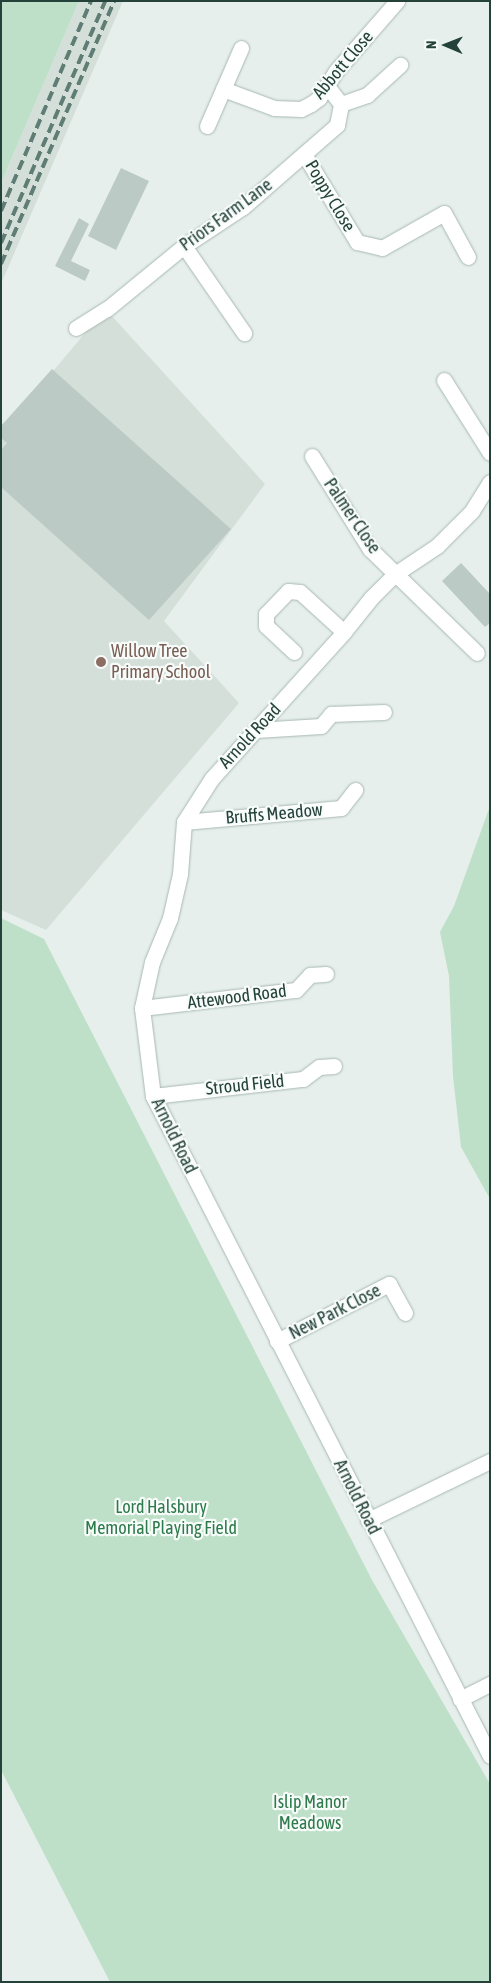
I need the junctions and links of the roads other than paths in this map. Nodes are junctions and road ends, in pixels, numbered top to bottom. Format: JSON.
{"nodes":[{"id":1,"x":397,"y":1,"type":"edge"},
{"id":2,"x":241,"y":48,"type":"dead end"},
{"id":3,"x":400,"y":64,"type":"dead end"},
{"id":4,"x":327,"y":86,"type":"junction"},
{"id":5,"x":223,"y":89,"type":"junction"},
{"id":6,"x":341,"y":104,"type":"junction"},
{"id":7,"x":207,"y":126,"type":"dead end"},
{"id":8,"x":304,"y":154,"type":"junction"},
{"id":9,"x":184,"y":246,"type":"junction"},
{"id":10,"x":468,"y":257,"type":"dead end"},
{"id":11,"x":76,"y":328,"type":"dead end"},
{"id":12,"x":244,"y":333,"type":"dead end"},
{"id":13,"x":444,"y":380,"type":"dead end"},
{"id":14,"x":490,"y":453,"type":"edge"},
{"id":15,"x":312,"y":456,"type":"dead end"},
{"id":16,"x":490,"y":482,"type":"edge"},
{"id":17,"x":395,"y":574,"type":"junction"},
{"id":18,"x":344,"y":632,"type":"junction"},
{"id":19,"x":294,"y":652,"type":"dead end"},
{"id":20,"x":477,"y":653,"type":"dead end"},
{"id":21,"x":384,"y":712,"type":"dead end"},
{"id":22,"x":256,"y":730,"type":"junction"},
{"id":23,"x":355,"y":790,"type":"dead end"},
{"id":24,"x":184,"y":822,"type":"junction"},
{"id":25,"x":326,"y":974,"type":"dead end"},
{"id":26,"x":142,"y":1008,"type":"junction"},
{"id":27,"x":334,"y":1066,"type":"dead end"},
{"id":28,"x":153,"y":1096,"type":"junction"},
{"id":29,"x":405,"y":1313,"type":"dead end"},
{"id":30,"x":278,"y":1341,"type":"junction"},
{"id":31,"x":490,"y":1461,"type":"edge"},
{"id":32,"x":368,"y":1520,"type":"junction"},
{"id":33,"x":490,"y":1684,"type":"edge"},
{"id":34,"x":460,"y":1699,"type":"junction"},
{"id":35,"x":490,"y":1756,"type":"edge"}],
"edges":[{"from":1,"to":4,"type":"street","name":"Abbott Close"},
{"from":2,"to":5,"type":"street"},
{"from":3,"to":6,"type":"street"},
{"from":4,"to":5,"type":"street","name":"Abbott Close"},
{"from":4,"to":6,"type":"street"},
{"from":5,"to":7,"type":"street"},
{"from":6,"to":8,"type":"street","name":"Priors Farm Lane"},
{"from":8,"to":9,"type":"street","name":"Priors Farm Lane"},
{"from":8,"to":10,"type":"street","name":"Poppy Close"},
{"from":9,"to":11,"type":"street","name":"Priors Farm Lane"},
{"from":9,"to":12,"type":"street"},
{"from":13,"to":14,"type":"street"},
{"from":15,"to":17,"type":"street","name":"Palmer Close"},
{"from":16,"to":17,"type":"street","name":"Arnold Road"},
{"from":17,"to":18,"type":"street","name":"Arnold Road"},
{"from":17,"to":20,"type":"street","name":"Palmer Close"},
{"from":18,"to":19,"type":"street"},
{"from":18,"to":22,"type":"street","name":"Arnold Road"},
{"from":21,"to":22,"type":"street"},
{"from":22,"to":24,"type":"street","name":"Arnold Road"},
{"from":23,"to":24,"type":"street","name":"Bruffs Meadow"},
{"from":24,"to":26,"type":"street","name":"Arnold Road"},
{"from":25,"to":26,"type":"street","name":"Attewood Road"},
{"from":26,"to":28,"type":"street","name":"Arnold Road"},
{"from":27,"to":28,"type":"street","name":"Stroud Field"},
{"from":28,"to":30,"type":"street","name":"Arnold Road"},
{"from":29,"to":30,"type":"street","name":"New Park Close"},
{"from":30,"to":32,"type":"street","name":"Arnold Road"},
{"from":31,"to":32,"type":"street"},
{"from":32,"to":34,"type":"street","name":"Arnold Road"},
{"from":33,"to":34,"type":"street"},
{"from":34,"to":35,"type":"street","name":"Arnold Road"}]}
